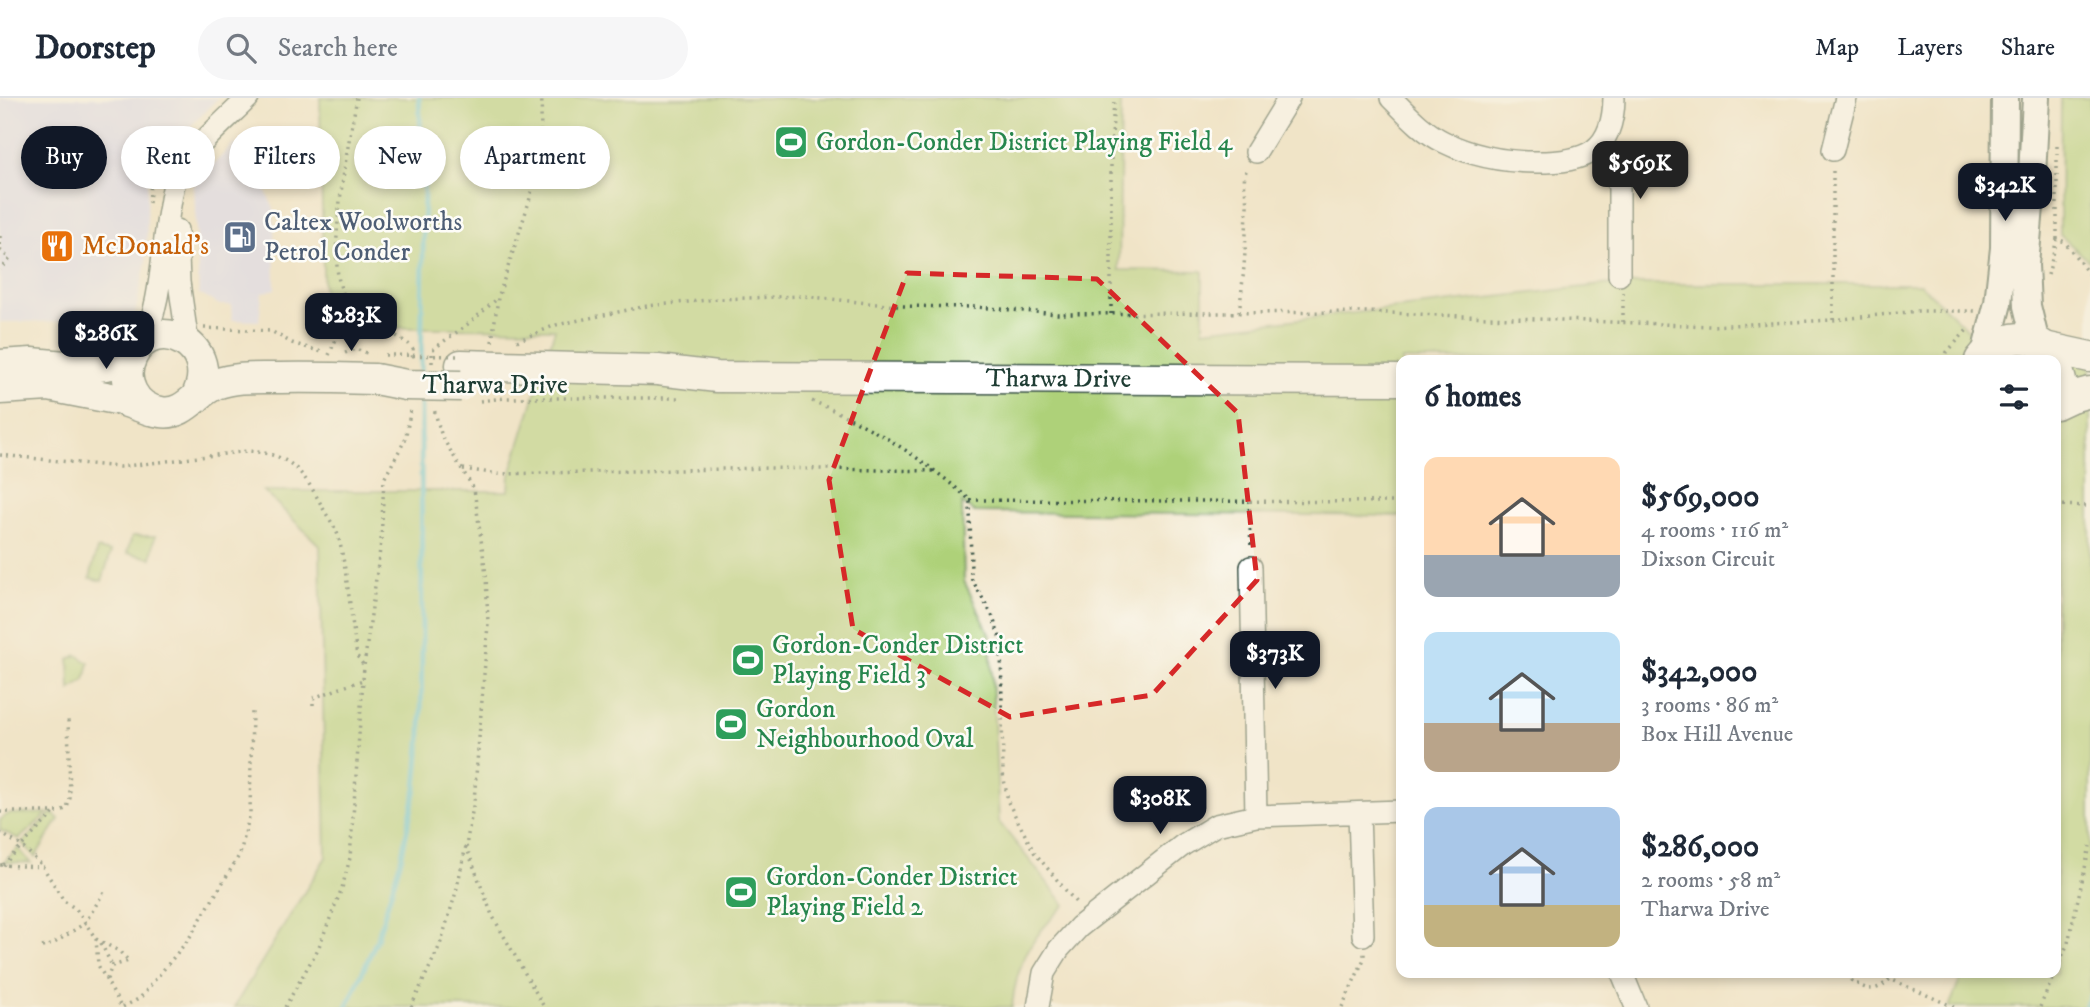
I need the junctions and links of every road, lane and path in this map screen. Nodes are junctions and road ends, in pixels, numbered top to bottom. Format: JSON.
{"nodes":[{"id":1,"x":248,"y":98,"type":"edge"},
{"id":2,"x":357,"y":98,"type":"edge"},
{"id":3,"x":542,"y":98,"type":"edge"},
{"id":4,"x":1114,"y":98,"type":"edge"},
{"id":5,"x":1289,"y":98,"type":"edge"},
{"id":6,"x":1391,"y":98,"type":"edge"},
{"id":7,"x":1614,"y":98,"type":"edge"},
{"id":8,"x":1846,"y":98,"type":"edge"},
{"id":9,"x":2005,"y":98,"type":"edge"},
{"id":10,"x":2036,"y":98,"type":"edge"},
{"id":11,"x":2057,"y":136,"type":"dead end"},
{"id":12,"x":1596,"y":149,"type":"junction"},
{"id":13,"x":1833,"y":150,"type":"joint"},
{"id":14,"x":1256,"y":152,"type":"joint"},
{"id":15,"x":171,"y":201,"type":"junction"},
{"id":16,"x":0,"y":236,"type":"edge"},
{"id":17,"x":2057,"y":239,"type":"junction"},
{"id":18,"x":0,"y":250,"type":"edge"},
{"id":19,"x":0,"y":270,"type":"edge"},
{"id":20,"x":1619,"y":275,"type":"dead end"},
{"id":21,"x":2090,"y":276,"type":"edge"},
{"id":22,"x":2047,"y":278,"type":"dead end"},
{"id":23,"x":498,"y":298,"type":"junction"},
{"id":24,"x":352,"y":303,"type":"junction"},
{"id":25,"x":1974,"y":310,"type":"junction"},
{"id":26,"x":1240,"y":312,"type":"junction"},
{"id":27,"x":1987,"y":313,"type":"dead end"},
{"id":28,"x":1111,"y":314,"type":"junction"},
{"id":29,"x":1973,"y":318,"type":"dead end"},
{"id":30,"x":1833,"y":320,"type":"junction"},
{"id":31,"x":1972,"y":325,"type":"dead end"},
{"id":32,"x":447,"y":337,"type":"dead end"},
{"id":33,"x":96,"y":341,"type":"dead end"},
{"id":34,"x":195,"y":341,"type":"junction"},
{"id":35,"x":515,"y":342,"type":"dead end"},
{"id":36,"x":70,"y":343,"type":"dead end"},
{"id":37,"x":492,"y":343,"type":"dead end"},
{"id":38,"x":137,"y":349,"type":"junction"},
{"id":39,"x":2048,"y":353,"type":"edge"},
{"id":40,"x":329,"y":355,"type":"junction"},
{"id":41,"x":1946,"y":355,"type":"edge"},
{"id":42,"x":1982,"y":355,"type":"edge"},
{"id":43,"x":1985,"y":355,"type":"edge"},
{"id":44,"x":2090,"y":357,"type":"edge"},
{"id":45,"x":0,"y":365,"type":"edge"},
{"id":46,"x":376,"y":366,"type":"junction"},
{"id":47,"x":412,"y":372,"type":"dead end"},
{"id":48,"x":466,"y":372,"type":"junction"},
{"id":49,"x":1396,"y":380,"type":"edge"},
{"id":50,"x":0,"y":388,"type":"edge"},
{"id":51,"x":2090,"y":393,"type":"edge"},
{"id":52,"x":681,"y":398,"type":"dead end"},
{"id":53,"x":195,"y":399,"type":"junction"},
{"id":54,"x":432,"y":400,"type":"dead end"},
{"id":55,"x":810,"y":401,"type":"dead end"},
{"id":56,"x":2061,"y":402,"type":"edge"},
{"id":57,"x":412,"y":407,"type":"dead end"},
{"id":58,"x":150,"y":410,"type":"junction"},
{"id":59,"x":0,"y":455,"type":"edge"},
{"id":60,"x":463,"y":469,"type":"junction"},
{"id":61,"x":936,"y":471,"type":"junction"},
{"id":62,"x":970,"y":500,"type":"junction"},
{"id":63,"x":1249,"y":501,"type":"junction"},
{"id":64,"x":1396,"y":502,"type":"edge"},
{"id":65,"x":2061,"y":505,"type":"edge"},
{"id":66,"x":2090,"y":506,"type":"edge"},
{"id":67,"x":1251,"y":567,"type":"joint"},
{"id":68,"x":364,"y":666,"type":"junction"},
{"id":69,"x":363,"y":680,"type":"junction"},
{"id":70,"x":313,"y":705,"type":"dead end"},
{"id":71,"x":252,"y":710,"type":"dead end"},
{"id":72,"x":68,"y":717,"type":"dead end"},
{"id":73,"x":1396,"y":811,"type":"edge"},
{"id":74,"x":55,"y":812,"type":"junction"},
{"id":75,"x":0,"y":813,"type":"edge"},
{"id":76,"x":1359,"y":813,"type":"junction"},
{"id":77,"x":1255,"y":816,"type":"junction"},
{"id":78,"x":0,"y":833,"type":"edge"},
{"id":79,"x":22,"y":846,"type":"junction"},
{"id":80,"x":466,"y":846,"type":"junction"},
{"id":81,"x":2090,"y":846,"type":"edge"},
{"id":82,"x":1,"y":865,"type":"edge"},
{"id":83,"x":43,"y":866,"type":"junction"},
{"id":84,"x":104,"y":892,"type":"dead end"},
{"id":85,"x":1081,"y":909,"type":"dead end"},
{"id":86,"x":85,"y":923,"type":"junction"},
{"id":87,"x":1363,"y":935,"type":"joint"},
{"id":88,"x":97,"y":939,"type":"junction"},
{"id":89,"x":42,"y":947,"type":"dead end"},
{"id":90,"x":2061,"y":959,"type":"edge"},
{"id":91,"x":113,"y":966,"type":"junction"},
{"id":92,"x":1624,"y":978,"type":"edge"},
{"id":93,"x":1850,"y":978,"type":"edge"},
{"id":94,"x":2053,"y":978,"type":"edge"},
{"id":95,"x":1889,"y":979,"type":"joint"},
{"id":96,"x":107,"y":981,"type":"junction"},
{"id":97,"x":122,"y":1007,"type":"edge"},
{"id":98,"x":285,"y":1007,"type":"edge"},
{"id":99,"x":411,"y":1007,"type":"edge"},
{"id":100,"x":544,"y":1007,"type":"edge"},
{"id":101,"x":1038,"y":1007,"type":"edge"},
{"id":102,"x":1342,"y":1007,"type":"edge"},
{"id":103,"x":1636,"y":1007,"type":"edge"},
{"id":104,"x":1954,"y":1007,"type":"edge"},
{"id":105,"x":2040,"y":1007,"type":"edge"}],
"edges":[{"from":1,"to":15,"type":"street"},
{"from":2,"to":24,"type":"path"},
{"from":3,"to":23,"type":"path"},
{"from":4,"to":28,"type":"path"},
{"from":5,"to":14,"type":"street"},
{"from":6,"to":12,"type":"street"},
{"from":7,"to":12,"type":"street"},
{"from":8,"to":13,"type":"street"},
{"from":9,"to":42,"type":"street"},
{"from":10,"to":39,"type":"street"},
{"from":11,"to":17,"type":"path"},
{"from":12,"to":20,"type":"street"},
{"from":13,"to":30,"type":"path"},
{"from":14,"to":26,"type":"path"},
{"from":15,"to":34,"type":"street"},
{"from":15,"to":38,"type":"street"},
{"from":16,"to":18,"type":"path"},
{"from":17,"to":21,"type":"path"},
{"from":17,"to":22,"type":"path"},
{"from":18,"to":19,"type":"path"},
{"from":23,"to":32,"type":"path"},
{"from":23,"to":37,"type":"path"},
{"from":24,"to":40,"type":"path"},
{"from":24,"to":47,"type":"path"},
{"from":25,"to":27,"type":"path"},
{"from":25,"to":29,"type":"path"},
{"from":25,"to":30,"type":"path"},
{"from":26,"to":28,"type":"path"},
{"from":26,"to":30,"type":"path"},
{"from":28,"to":35,"type":"path"},
{"from":31,"to":41,"type":"path"},
{"from":33,"to":36,"type":"path"},
{"from":34,"to":38,"type":"main road"},
{"from":34,"to":40,"type":"path"},
{"from":34,"to":46,"type":"main road","name":"Tharwa Drive"},
{"from":34,"to":53,"type":"main road"},
{"from":38,"to":45,"type":"main road"},
{"from":38,"to":58,"type":"main road"},
{"from":39,"to":43,"type":"main road"},
{"from":39,"to":44,"type":"main road"},
{"from":40,"to":46,"type":"path"},
{"from":46,"to":48,"type":"main road","name":"Tharwa Drive"},
{"from":46,"to":48,"type":"path","bridge":true},
{"from":46,"to":53,"type":"main road","name":"Tharwa Drive"},
{"from":48,"to":49,"type":"main road","name":"Tharwa Drive"},
{"from":48,"to":52,"type":"path"},
{"from":50,"to":58,"type":"main road"},
{"from":51,"to":56,"type":"main road"},
{"from":53,"to":58,"type":"main road"},
{"from":54,"to":60,"type":"path"},
{"from":55,"to":61,"type":"path"},
{"from":57,"to":68,"type":"path"},
{"from":59,"to":68,"type":"path"},
{"from":60,"to":61,"type":"path"},
{"from":60,"to":80,"type":"path"},
{"from":61,"to":62,"type":"path"},
{"from":62,"to":63,"type":"path"},
{"from":62,"to":85,"type":"path"},
{"from":63,"to":64,"type":"path"},
{"from":63,"to":67,"type":"path"},
{"from":65,"to":66,"type":"path"},
{"from":67,"to":77,"type":"street"},
{"from":68,"to":69,"type":"path"},
{"from":69,"to":70,"type":"path"},
{"from":69,"to":98,"type":"path"},
{"from":71,"to":97,"type":"path"},
{"from":72,"to":74,"type":"path"},
{"from":73,"to":76,"type":"street"},
{"from":74,"to":75,"type":"path"},
{"from":74,"to":79,"type":"path"},
{"from":76,"to":77,"type":"street"},
{"from":76,"to":87,"type":"street"},
{"from":77,"to":101,"type":"street"},
{"from":78,"to":79,"type":"path"},
{"from":79,"to":82,"type":"path"},
{"from":79,"to":83,"type":"path"},
{"from":80,"to":99,"type":"path"},
{"from":80,"to":100,"type":"path"},
{"from":81,"to":90,"type":"path"},
{"from":82,"to":83,"type":"path"},
{"from":83,"to":86,"type":"path"},
{"from":84,"to":86,"type":"path"},
{"from":86,"to":88,"type":"path"},
{"from":86,"to":89,"type":"path"},
{"from":87,"to":102,"type":"path"},
{"from":88,"to":91,"type":"path"},
{"from":88,"to":91,"type":"path"},
{"from":88,"to":96,"type":"path"},
{"from":91,"to":96,"type":"path"},
{"from":92,"to":103,"type":"street"},
{"from":93,"to":95,"type":"path"},
{"from":94,"to":105,"type":"path"},
{"from":95,"to":104,"type":"path"},
{"from":96,"to":97,"type":"path"}]}
